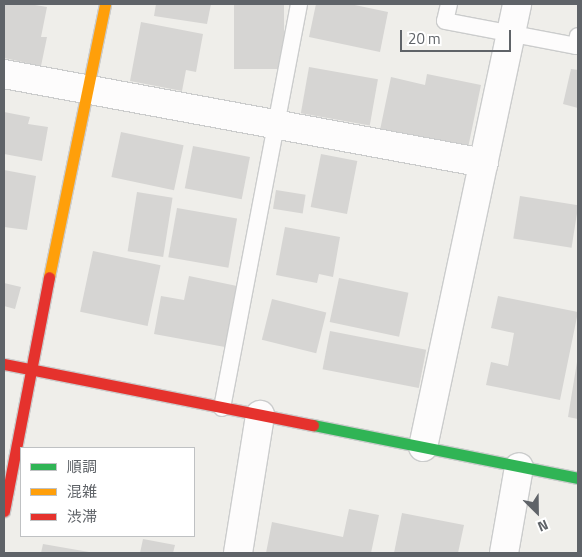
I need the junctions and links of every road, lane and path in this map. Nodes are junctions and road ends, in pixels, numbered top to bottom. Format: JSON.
{"nodes":[{"id":1,"x":105,"y":4,"type":"edge"},
{"id":2,"x":299,"y":4,"type":"edge"},
{"id":3,"x":449,"y":4,"type":"edge"},
{"id":4,"x":517,"y":4,"type":"edge"},
{"id":5,"x":511,"y":34,"type":"junction"},
{"id":6,"x":578,"y":36,"type":"edge"},
{"id":7,"x":4,"y":74,"type":"edge"},
{"id":8,"x":87,"y":89,"type":"junction"},
{"id":9,"x":277,"y":123,"type":"junction"},
{"id":10,"x":484,"y":163,"type":"junction"},
{"id":11,"x":4,"y":364,"type":"edge"},
{"id":12,"x":30,"y":370,"type":"junction"},
{"id":13,"x":222,"y":408,"type":"junction"},
{"id":14,"x":260,"y":415,"type":"junction"},
{"id":15,"x":423,"y":447,"type":"junction"},
{"id":16,"x":519,"y":467,"type":"junction"},
{"id":17,"x":578,"y":478,"type":"edge"},
{"id":18,"x":4,"y":510,"type":"edge"},
{"id":19,"x":238,"y":553,"type":"edge"},
{"id":20,"x":504,"y":553,"type":"edge"}],
"edges":[{"from":1,"to":8,"type":"street"},
{"from":2,"to":9,"type":"lane"},
{"from":3,"to":5,"type":"lane"},
{"from":4,"to":5,"type":"street"},
{"from":5,"to":6,"type":"lane"},
{"from":5,"to":10,"type":"street"},
{"from":7,"to":8,"type":"street"},
{"from":8,"to":9,"type":"street"},
{"from":8,"to":12,"type":"street"},
{"from":9,"to":10,"type":"street"},
{"from":9,"to":13,"type":"lane"},
{"from":10,"to":15,"type":"street"},
{"from":11,"to":12,"type":"street"},
{"from":12,"to":13,"type":"street"},
{"from":12,"to":18,"type":"street"},
{"from":13,"to":14,"type":"street"},
{"from":14,"to":15,"type":"street"},
{"from":14,"to":19,"type":"street"},
{"from":15,"to":16,"type":"street"},
{"from":16,"to":17,"type":"street"},
{"from":16,"to":20,"type":"street"}]}
